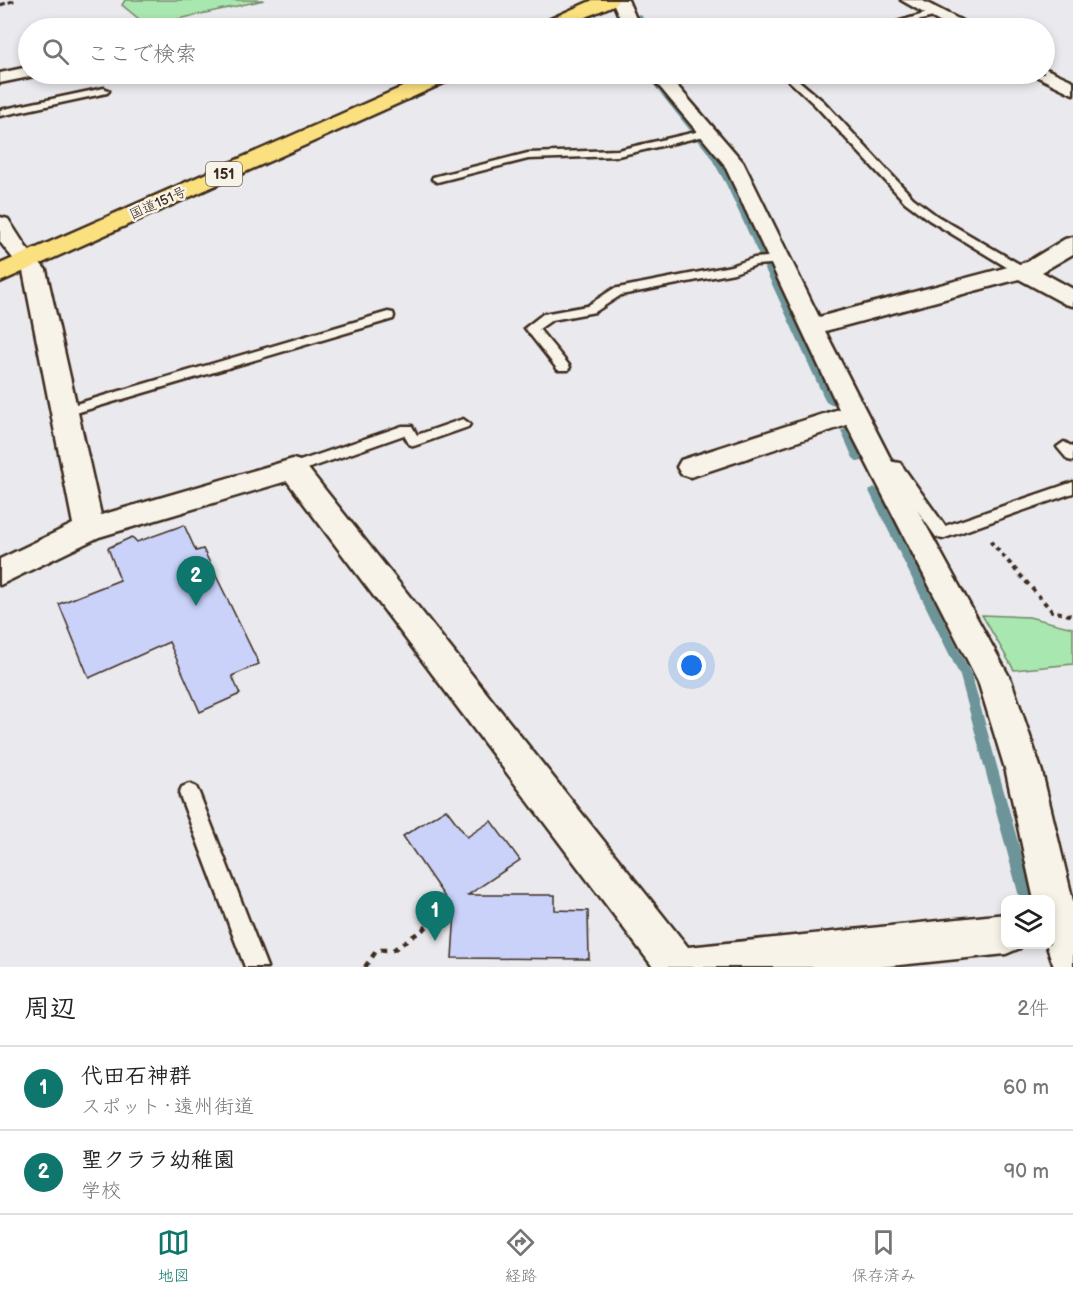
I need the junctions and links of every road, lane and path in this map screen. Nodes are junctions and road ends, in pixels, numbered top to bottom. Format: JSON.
{"nodes":[{"id":1,"x":609,"y":0,"type":"edge"},
{"id":2,"x":620,"y":0,"type":"edge"},
{"id":3,"x":921,"y":4,"type":"edge"},
{"id":4,"x":568,"y":18,"type":"edge"},
{"id":5,"x":628,"y":18,"type":"edge"},
{"id":6,"x":898,"y":18,"type":"edge"},
{"id":7,"x":945,"y":18,"type":"edge"},
{"id":8,"x":18,"y":74,"type":"edge"},
{"id":9,"x":0,"y":78,"type":"edge"},
{"id":10,"x":1055,"y":79,"type":"edge"},
{"id":11,"x":426,"y":84,"type":"edge"},
{"id":12,"x":667,"y":84,"type":"edge"},
{"id":13,"x":797,"y":84,"type":"edge"},
{"id":14,"x":1073,"y":88,"type":"edge"},
{"id":15,"x":104,"y":91,"type":"dead end"},
{"id":16,"x":0,"y":113,"type":"edge"},
{"id":17,"x":701,"y":134,"type":"junction"},
{"id":18,"x":437,"y":179,"type":"dead end"},
{"id":19,"x":0,"y":224,"type":"edge"},
{"id":20,"x":1073,"y":244,"type":"edge"},
{"id":21,"x":28,"y":261,"type":"junction"},
{"id":22,"x":775,"y":261,"type":"junction"},
{"id":23,"x":1022,"y":271,"type":"junction"},
{"id":24,"x":0,"y":274,"type":"edge"},
{"id":25,"x":1073,"y":299,"type":"edge"},
{"id":26,"x":388,"y":316,"type":"dead end"},
{"id":27,"x":811,"y":327,"type":"junction"},
{"id":28,"x":563,"y":368,"type":"dead end"},
{"id":29,"x":64,"y":412,"type":"junction"},
{"id":30,"x":856,"y":413,"type":"junction"},
{"id":31,"x":463,"y":424,"type":"dead end"},
{"id":32,"x":881,"y":465,"type":"junction"},
{"id":33,"x":692,"y":467,"type":"dead end"},
{"id":34,"x":293,"y":469,"type":"junction"},
{"id":35,"x":1073,"y":487,"type":"edge"},
{"id":36,"x":973,"y":522,"type":"junction"},
{"id":37,"x":88,"y":529,"type":"junction"},
{"id":38,"x":0,"y":573,"type":"edge"},
{"id":39,"x":1073,"y":616,"type":"edge"},
{"id":40,"x":189,"y":793,"type":"dead end"},
{"id":41,"x":447,"y":913,"type":"dead end"},
{"id":42,"x":1001,"y":934,"type":"edge"},
{"id":43,"x":1064,"y":938,"type":"edge"},
{"id":44,"x":256,"y":967,"type":"edge"},
{"id":45,"x":365,"y":967,"type":"edge"},
{"id":46,"x":688,"y":967,"type":"edge"}],
"edges":[{"from":1,"to":4,"type":"highway"},
{"from":2,"to":5,"type":"street"},
{"from":3,"to":6,"type":"lane"},
{"from":3,"to":7,"type":"street"},
{"from":8,"to":9,"type":"street"},
{"from":10,"to":14,"type":"street"},
{"from":11,"to":21,"type":"highway","name":"国道151号","number":"151"},
{"from":12,"to":17,"type":"street"},
{"from":13,"to":23,"type":"lane"},
{"from":15,"to":16,"type":"lane"},
{"from":17,"to":18,"type":"lane"},
{"from":17,"to":22,"type":"street"},
{"from":19,"to":21,"type":"street"},
{"from":20,"to":23,"type":"street"},
{"from":21,"to":24,"type":"highway","name":"国道151号","number":"151"},
{"from":21,"to":29,"type":"street"},
{"from":22,"to":27,"type":"street"},
{"from":22,"to":28,"type":"lane"},
{"from":23,"to":25,"type":"street"},
{"from":23,"to":27,"type":"street"},
{"from":26,"to":29,"type":"lane"},
{"from":27,"to":30,"type":"street"},
{"from":29,"to":37,"type":"street"},
{"from":30,"to":32,"type":"street"},
{"from":30,"to":33,"type":"street"},
{"from":31,"to":34,"type":"lane"},
{"from":32,"to":36,"type":"lane"},
{"from":32,"to":43,"type":"street"},
{"from":34,"to":37,"type":"street"},
{"from":34,"to":46,"type":"street"},
{"from":35,"to":36,"type":"lane"},
{"from":36,"to":39,"type":"path"},
{"from":37,"to":38,"type":"street"},
{"from":40,"to":44,"type":"lane"},
{"from":41,"to":45,"type":"path"},
{"from":42,"to":46,"type":"street"}]}
